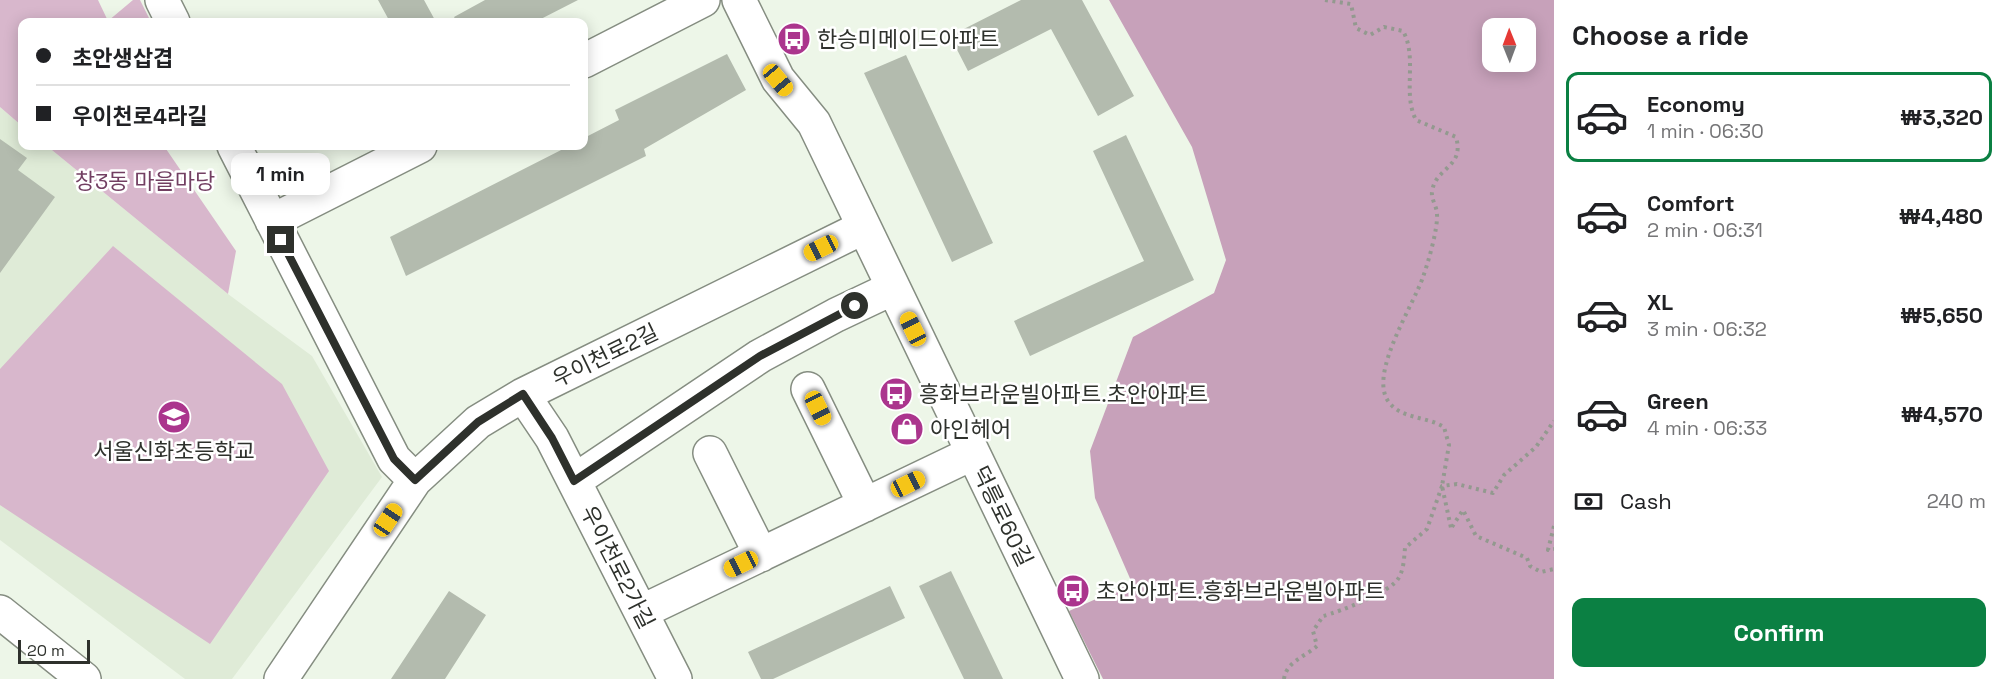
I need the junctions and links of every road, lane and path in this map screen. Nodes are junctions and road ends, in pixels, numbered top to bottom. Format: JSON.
{"nodes":[{"id":1,"x":703,"y":0,"type":"edge"},
{"id":2,"x":739,"y":0,"type":"edge"},
{"id":3,"x":1324,"y":0,"type":"edge"},
{"id":4,"x":588,"y":59,"type":"edge"},
{"id":5,"x":236,"y":150,"type":"edge"},
{"id":6,"x":412,"y":150,"type":"edge"},
{"id":7,"x":272,"y":221,"type":"junction"},
{"id":8,"x":864,"y":227,"type":"junction"},
{"id":9,"x":893,"y":288,"type":"junction"},
{"id":10,"x":808,"y":389,"type":"dead end"},
{"id":11,"x":523,"y":394,"type":"junction"},
{"id":12,"x":1554,"y":421,"type":"edge"},
{"id":13,"x":710,"y":453,"type":"dead end"},
{"id":14,"x":973,"y":453,"type":"junction"},
{"id":15,"x":415,"y":480,"type":"junction"},
{"id":16,"x":574,"y":481,"type":"junction"},
{"id":17,"x":1442,"y":486,"type":"junction"},
{"id":18,"x":865,"y":505,"type":"junction"},
{"id":19,"x":1554,"y":526,"type":"edge"},
{"id":20,"x":1554,"y":549,"type":"edge"},
{"id":21,"x":761,"y":555,"type":"junction"},
{"id":22,"x":1554,"y":569,"type":"edge"},
{"id":23,"x":0,"y":612,"type":"edge"},
{"id":24,"x":641,"y":612,"type":"junction"},
{"id":25,"x":84,"y":679,"type":"edge"},
{"id":26,"x":281,"y":679,"type":"edge"},
{"id":27,"x":675,"y":679,"type":"edge"},
{"id":28,"x":1082,"y":679,"type":"edge"},
{"id":29,"x":1284,"y":679,"type":"edge"}],
"edges":[{"from":1,"to":4,"type":"street"},
{"from":2,"to":8,"type":"street","name":"덕릉로60길"},
{"from":3,"to":17,"type":"path"},
{"from":5,"to":7,"type":"street"},
{"from":6,"to":7,"type":"street"},
{"from":7,"to":15,"type":"street"},
{"from":8,"to":9,"type":"street","name":"덕릉로60길"},
{"from":8,"to":11,"type":"street","name":"우이천로2길"},
{"from":9,"to":14,"type":"street","name":"덕릉로60길"},
{"from":9,"to":16,"type":"street"},
{"from":10,"to":18,"type":"street"},
{"from":11,"to":15,"type":"street","name":"우이천로2길"},
{"from":11,"to":16,"type":"street","name":"우이천로2가길"},
{"from":12,"to":17,"type":"path"},
{"from":13,"to":21,"type":"street"},
{"from":14,"to":18,"type":"street"},
{"from":14,"to":28,"type":"street","name":"덕릉로60길"},
{"from":15,"to":26,"type":"street","name":"우이천로2길"},
{"from":16,"to":24,"type":"street","name":"우이천로2가길"},
{"from":17,"to":22,"type":"path"},
{"from":17,"to":29,"type":"path"},
{"from":18,"to":21,"type":"street"},
{"from":19,"to":20,"type":"path"},
{"from":21,"to":24,"type":"street"},
{"from":23,"to":25,"type":"street"},
{"from":24,"to":27,"type":"street","name":"우이천로2가길"}]}
